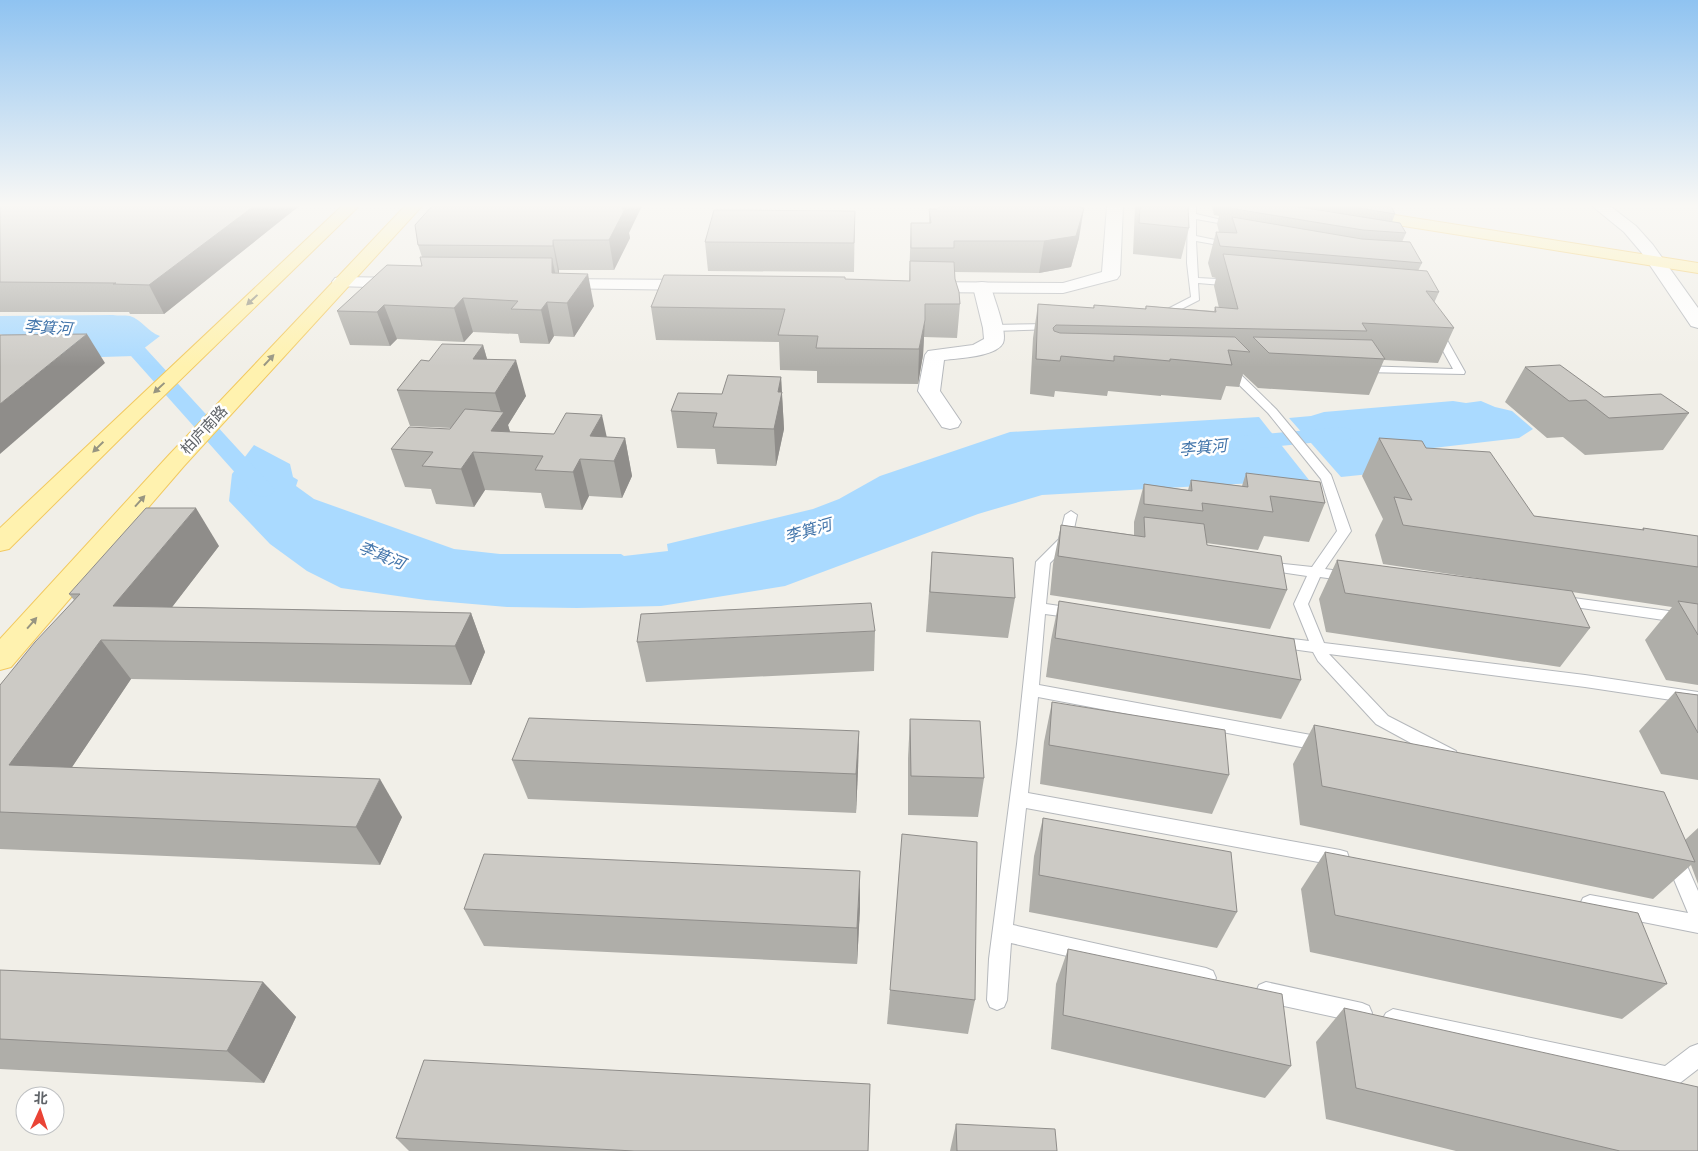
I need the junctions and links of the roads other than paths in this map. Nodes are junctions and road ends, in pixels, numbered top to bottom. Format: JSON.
{"nodes":[{"id":1,"x":295,"y":260,"type":"edge"},
{"id":2,"x":362,"y":260,"type":"edge"},
{"id":3,"x":1111,"y":260,"type":"edge"},
{"id":4,"x":1193,"y":260,"type":"edge"},
{"id":5,"x":1655,"y":260,"type":"edge"},
{"id":6,"x":1669,"y":260,"type":"edge"},
{"id":7,"x":1698,"y":268,"type":"edge"},
{"id":8,"x":1194,"y":280,"type":"junction"},
{"id":9,"x":341,"y":282,"type":"junction"},
{"id":10,"x":420,"y":283,"type":"edge"},
{"id":11,"x":538,"y":284,"type":"edge"},
{"id":12,"x":1243,"y":284,"type":"edge"},
{"id":13,"x":716,"y":285,"type":"edge"},
{"id":14,"x":903,"y":287,"type":"edge"},
{"id":15,"x":982,"y":287,"type":"junction"},
{"id":16,"x":1433,"y":319,"type":"edge"},
{"id":17,"x":1150,"y":321,"type":"edge"},
{"id":18,"x":1698,"y":322,"type":"edge"},
{"id":19,"x":1056,"y":327,"type":"edge"},
{"id":20,"x":993,"y":328,"type":"junction"},
{"id":21,"x":1246,"y":367,"type":"edge"},
{"id":22,"x":1350,"y":369,"type":"edge"},
{"id":23,"x":950,"y":422,"type":"dead end"},
{"id":24,"x":1071,"y":515,"type":"dead end"},
{"id":25,"x":1065,"y":540,"type":"junction"},
{"id":26,"x":0,"y":543,"type":"edge"},
{"id":27,"x":1085,"y":543,"type":"edge"},
{"id":28,"x":1248,"y":564,"type":"edge"},
{"id":29,"x":1316,"y":572,"type":"junction"},
{"id":30,"x":1364,"y":578,"type":"edge"},
{"id":31,"x":1548,"y":600,"type":"edge"},
{"id":32,"x":1038,"y":608,"type":"junction"},
{"id":33,"x":1087,"y":615,"type":"edge"},
{"id":34,"x":1698,"y":620,"type":"edge"},
{"id":35,"x":1261,"y":639,"type":"edge"},
{"id":36,"x":1319,"y":648,"type":"junction"},
{"id":37,"x":0,"y":659,"type":"edge"},
{"id":38,"x":1030,"y":690,"type":"junction"},
{"id":39,"x":1698,"y":698,"type":"edge"},
{"id":40,"x":1334,"y":746,"type":"edge"},
{"id":41,"x":1432,"y":764,"type":"edge"},
{"id":42,"x":1019,"y":800,"type":"junction"},
{"id":43,"x":1664,"y":843,"type":"edge"},
{"id":44,"x":1358,"y":862,"type":"edge"},
{"id":45,"x":1572,"y":900,"type":"edge"},
{"id":46,"x":1698,"y":913,"type":"edge"},
{"id":47,"x":1698,"y":924,"type":"edge"},
{"id":48,"x":1002,"y":932,"type":"junction"},
{"id":49,"x":997,"y":1000,"type":"dead end"},
{"id":50,"x":1698,"y":1056,"type":"edge"}],
"edges":[{"from":1,"to":26,"type":"main road","one_way":true},
{"from":2,"to":9,"type":"main road","name":"柏庐南路"},
{"from":3,"to":15,"type":"street"},
{"from":4,"to":8,"type":"lane"},
{"from":5,"to":18,"type":"street"},
{"from":6,"to":7,"type":"main road"},
{"from":8,"to":12,"type":"lane"},
{"from":8,"to":17,"type":"lane"},
{"from":9,"to":10,"type":"street"},
{"from":37,"to":9,"type":"main road","name":"柏庐南路","one_way":true},
{"from":11,"to":13,"type":"street"},
{"from":14,"to":15,"type":"street"},
{"from":15,"to":20,"type":"street"},
{"from":16,"to":22,"type":"lane"},
{"from":19,"to":20,"type":"lane"},
{"from":20,"to":23,"type":"street"},
{"from":21,"to":29,"type":"lane"},
{"from":24,"to":25,"type":"lane"},
{"from":25,"to":27,"type":"lane"},
{"from":25,"to":32,"type":"lane"},
{"from":28,"to":29,"type":"lane"},
{"from":29,"to":30,"type":"lane"},
{"from":29,"to":36,"type":"lane"},
{"from":31,"to":34,"type":"lane"},
{"from":32,"to":33,"type":"lane"},
{"from":32,"to":38,"type":"lane"},
{"from":35,"to":36,"type":"lane"},
{"from":36,"to":39,"type":"lane"},
{"from":36,"to":41,"type":"lane"},
{"from":38,"to":40,"type":"lane"},
{"from":38,"to":42,"type":"lane"},
{"from":42,"to":44,"type":"lane"},
{"from":42,"to":48,"type":"lane"},
{"from":43,"to":46,"type":"lane"},
{"from":45,"to":47,"type":"lane"},
{"from":48,"to":49,"type":"lane"},
{"from":48,"to":50,"type":"lane"}]}
